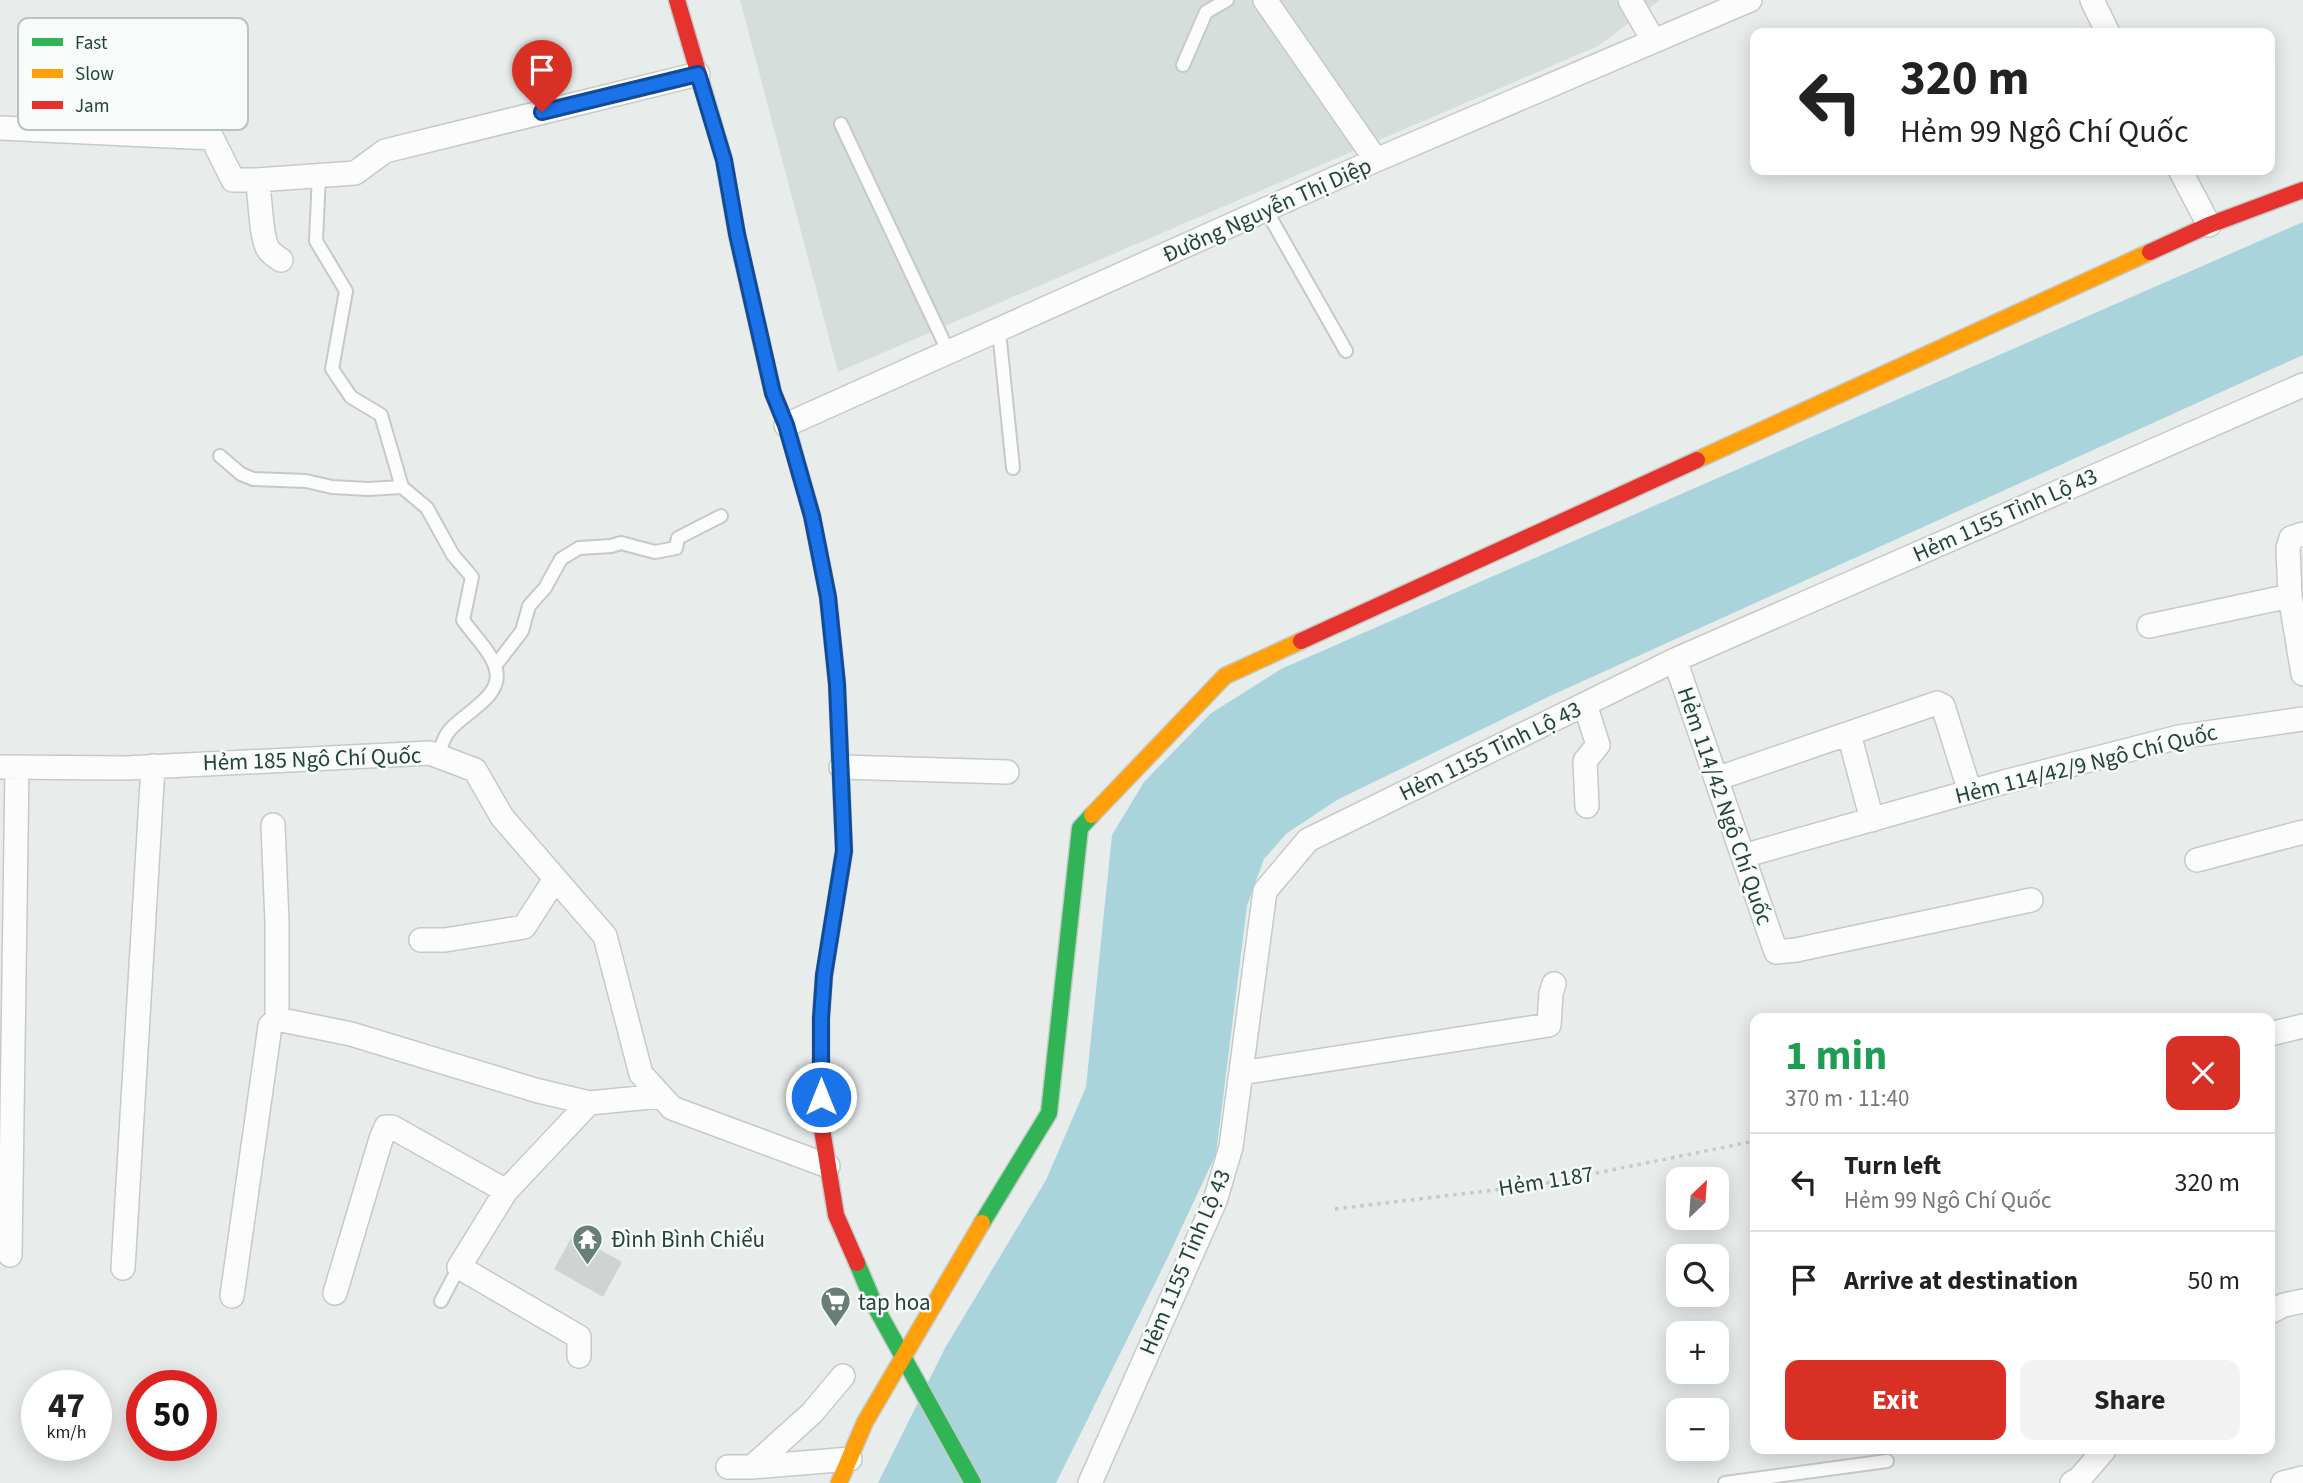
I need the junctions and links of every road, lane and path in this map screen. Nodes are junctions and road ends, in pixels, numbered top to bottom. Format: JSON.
{"nodes":[{"id":1,"x":677,"y":0,"type":"edge"},
{"id":2,"x":1227,"y":0,"type":"edge"},
{"id":3,"x":1265,"y":0,"type":"edge"},
{"id":4,"x":1630,"y":0,"type":"edge"},
{"id":5,"x":1750,"y":0,"type":"edge"},
{"id":6,"x":2092,"y":0,"type":"edge"},
{"id":7,"x":2106,"y":28,"type":"edge"},
{"id":8,"x":1653,"y":40,"type":"junction"},
{"id":9,"x":1183,"y":65,"type":"dead end"},
{"id":10,"x":698,"y":74,"type":"junction"},
{"id":11,"x":841,"y":124,"type":"dead end"},
{"id":12,"x":0,"y":128,"type":"edge"},
{"id":13,"x":18,"y":129,"type":"edge"},
{"id":14,"x":42,"y":130,"type":"edge"},
{"id":15,"x":1376,"y":160,"type":"junction"},
{"id":16,"x":319,"y":175,"type":"junction"},
{"id":17,"x":2183,"y":175,"type":"edge"},
{"id":18,"x":257,"y":180,"type":"junction"},
{"id":19,"x":2303,"y":190,"type":"edge"},
{"id":20,"x":1266,"y":210,"type":"junction"},
{"id":21,"x":2209,"y":225,"type":"junction"},
{"id":22,"x":281,"y":261,"type":"dead end"},
{"id":23,"x":999,"y":331,"type":"junction"},
{"id":24,"x":1346,"y":351,"type":"dead end"},
{"id":25,"x":949,"y":353,"type":"junction"},
{"id":26,"x":2303,"y":384,"type":"edge"},
{"id":27,"x":786,"y":425,"type":"junction"},
{"id":28,"x":220,"y":456,"type":"dead end"},
{"id":29,"x":1013,"y":468,"type":"dead end"},
{"id":30,"x":402,"y":487,"type":"junction"},
{"id":31,"x":721,"y":516,"type":"dead end"},
{"id":32,"x":2303,"y":534,"type":"edge"},
{"id":33,"x":2290,"y":596,"type":"junction"},
{"id":34,"x":2149,"y":626,"type":"dead end"},
{"id":35,"x":1675,"y":660,"type":"junction"},
{"id":36,"x":495,"y":666,"type":"junction"},
{"id":37,"x":2303,"y":674,"type":"edge"},
{"id":38,"x":1585,"y":704,"type":"junction"},
{"id":39,"x":2303,"y":719,"type":"edge"},
{"id":40,"x":1849,"y":734,"type":"junction"},
{"id":41,"x":438,"y":756,"type":"junction"},
{"id":42,"x":153,"y":766,"type":"junction"},
{"id":43,"x":9,"y":767,"type":"edge"},
{"id":44,"x":841,"y":767,"type":"junction"},
{"id":45,"x":1007,"y":772,"type":"dead end"},
{"id":46,"x":1716,"y":779,"type":"junction"},
{"id":47,"x":1970,"y":792,"type":"junction"},
{"id":48,"x":1587,"y":806,"type":"dead end"},
{"id":49,"x":1871,"y":820,"type":"junction"},
{"id":50,"x":273,"y":825,"type":"dead end"},
{"id":51,"x":2303,"y":832,"type":"edge"},
{"id":52,"x":1743,"y":856,"type":"junction"},
{"id":53,"x":2197,"y":860,"type":"dead end"},
{"id":54,"x":555,"y":879,"type":"junction"},
{"id":55,"x":2032,"y":900,"type":"dead end"},
{"id":56,"x":8,"y":905,"type":"edge"},
{"id":57,"x":421,"y":940,"type":"dead end"},
{"id":58,"x":1554,"y":984,"type":"dead end"},
{"id":59,"x":277,"y":1019,"type":"junction"},
{"id":60,"x":2303,"y":1026,"type":"edge"},
{"id":61,"x":2275,"y":1033,"type":"edge"},
{"id":62,"x":1241,"y":1073,"type":"junction"},
{"id":63,"x":661,"y":1096,"type":"junction"},
{"id":64,"x":589,"y":1103,"type":"junction"},
{"id":65,"x":1750,"y":1142,"type":"edge"},
{"id":66,"x":828,"y":1166,"type":"junction"},
{"id":67,"x":506,"y":1191,"type":"junction"},
{"id":68,"x":1335,"y":1209,"type":"dead end"},
{"id":69,"x":10,"y":1255,"type":"dead end"},
{"id":70,"x":459,"y":1267,"type":"junction"},
{"id":71,"x":123,"y":1268,"type":"dead end"},
{"id":72,"x":335,"y":1293,"type":"dead end"},
{"id":73,"x":232,"y":1296,"type":"dead end"},
{"id":74,"x":441,"y":1301,"type":"dead end"},
{"id":75,"x":2303,"y":1301,"type":"edge"},
{"id":76,"x":2275,"y":1310,"type":"edge"},
{"id":77,"x":579,"y":1356,"type":"dead end"},
{"id":78,"x":902,"y":1356,"type":"junction"},
{"id":79,"x":843,"y":1376,"type":"dead end"},
{"id":80,"x":2101,"y":1454,"type":"edge"},
{"id":81,"x":850,"y":1459,"type":"junction"},
{"id":82,"x":1887,"y":1461,"type":"dead end"},
{"id":83,"x":729,"y":1467,"type":"dead end"},
{"id":84,"x":752,"y":1467,"type":"junction"},
{"id":85,"x":2303,"y":1478,"type":"edge"},
{"id":86,"x":839,"y":1483,"type":"edge"},
{"id":87,"x":973,"y":1483,"type":"edge"},
{"id":88,"x":1090,"y":1483,"type":"edge"},
{"id":89,"x":1726,"y":1483,"type":"edge"},
{"id":90,"x":2072,"y":1483,"type":"edge"},
{"id":91,"x":2283,"y":1483,"type":"edge"}],
"edges":[{"from":1,"to":10,"type":"street"},
{"from":2,"to":9,"type":"lane"},
{"from":3,"to":15,"type":"street"},
{"from":4,"to":8,"type":"street"},
{"from":5,"to":8,"type":"street","name":"Đường Nguyễn Thị Diệp"},
{"from":6,"to":7,"type":"street"},
{"from":8,"to":15,"type":"street","name":"Đường Nguyễn Thị Diệp"},
{"from":10,"to":16,"type":"street"},
{"from":10,"to":27,"type":"street"},
{"from":11,"to":25,"type":"lane"},
{"from":12,"to":13,"type":"street"},
{"from":14,"to":18,"type":"street"},
{"from":15,"to":20,"type":"street","name":"Đường Nguyễn Thị Diệp"},
{"from":16,"to":18,"type":"street"},
{"from":16,"to":30,"type":"lane"},
{"from":17,"to":21,"type":"street"},
{"from":18,"to":22,"type":"street"},
{"from":19,"to":21,"type":"street"},
{"from":20,"to":23,"type":"street","name":"Đường Nguyễn Thị Diệp"},
{"from":20,"to":24,"type":"lane"},
{"from":21,"to":78,"type":"street"},
{"from":23,"to":25,"type":"street","name":"Đường Nguyễn Thị Diệp"},
{"from":23,"to":29,"type":"lane"},
{"from":25,"to":27,"type":"street","name":"Đường Nguyễn Thị Diệp"},
{"from":26,"to":35,"type":"street","name":"Hẻm 1155 Tỉnh Lộ 43"},
{"from":27,"to":44,"type":"street"},
{"from":28,"to":30,"type":"lane"},
{"from":30,"to":36,"type":"lane"},
{"from":31,"to":36,"type":"lane"},
{"from":32,"to":33,"type":"street"},
{"from":33,"to":34,"type":"street"},
{"from":33,"to":37,"type":"street"},
{"from":35,"to":38,"type":"street","name":"Hẻm 1155 Tỉnh Lộ 43"},
{"from":35,"to":46,"type":"street","name":"Hẻm 114/42 Ngô Chí Quốc"},
{"from":36,"to":41,"type":"lane"},
{"from":38,"to":48,"type":"street"},
{"from":38,"to":62,"type":"street","name":"Hẻm 1155 Tỉnh Lộ 43"},
{"from":39,"to":47,"type":"street","name":"Hẻm 114/42/9 Ngô Chí Quốc"},
{"from":40,"to":46,"type":"street"},
{"from":40,"to":47,"type":"street"},
{"from":40,"to":49,"type":"street"},
{"from":41,"to":42,"type":"street","name":"Hẻm 185 Ngô Chí Quốc"},
{"from":41,"to":54,"type":"street","name":"Hẻm 185 Ngô Chí Quốc"},
{"from":42,"to":43,"type":"street","name":"Hẻm 185 Ngô Chí Quốc"},
{"from":42,"to":71,"type":"street"},
{"from":43,"to":56,"type":"street"},
{"from":44,"to":45,"type":"street"},
{"from":44,"to":66,"type":"street"},
{"from":46,"to":52,"type":"street","name":"Hẻm 114/42 Ngô Chí Quốc"},
{"from":47,"to":49,"type":"street","name":"Hẻm 114/42/9 Ngô Chí Quốc"},
{"from":49,"to":52,"type":"street","name":"Hẻm 114/42/9 Ngô Chí Quốc"},
{"from":50,"to":59,"type":"street"},
{"from":51,"to":53,"type":"street"},
{"from":52,"to":55,"type":"street","name":"Hẻm 114/42 Ngô Chí Quốc"},
{"from":54,"to":57,"type":"street"},
{"from":54,"to":63,"type":"street","name":"Hẻm 185 Ngô Chí Quốc"},
{"from":56,"to":69,"type":"street"},
{"from":58,"to":62,"type":"street"},
{"from":59,"to":64,"type":"street"},
{"from":59,"to":73,"type":"street"},
{"from":60,"to":61,"type":"street"},
{"from":62,"to":88,"type":"street","name":"Hẻm 1155 Tỉnh Lộ 43"},
{"from":63,"to":64,"type":"street"},
{"from":63,"to":66,"type":"street","name":"Hẻm 185 Ngô Chí Quốc"},
{"from":64,"to":67,"type":"street"},
{"from":65,"to":68,"type":"path","name":"Hẻm 1187"},
{"from":66,"to":78,"type":"street"},
{"from":67,"to":70,"type":"street"},
{"from":67,"to":72,"type":"street"},
{"from":70,"to":74,"type":"lane"},
{"from":70,"to":77,"type":"street"},
{"from":75,"to":76,"type":"street"},
{"from":78,"to":81,"type":"street"},
{"from":78,"to":87,"type":"street"},
{"from":79,"to":84,"type":"street"},
{"from":80,"to":90,"type":"street"},
{"from":81,"to":84,"type":"street"},
{"from":81,"to":86,"type":"street"},
{"from":82,"to":89,"type":"lane"},
{"from":83,"to":84,"type":"street"},
{"from":85,"to":91,"type":"street"}]}
